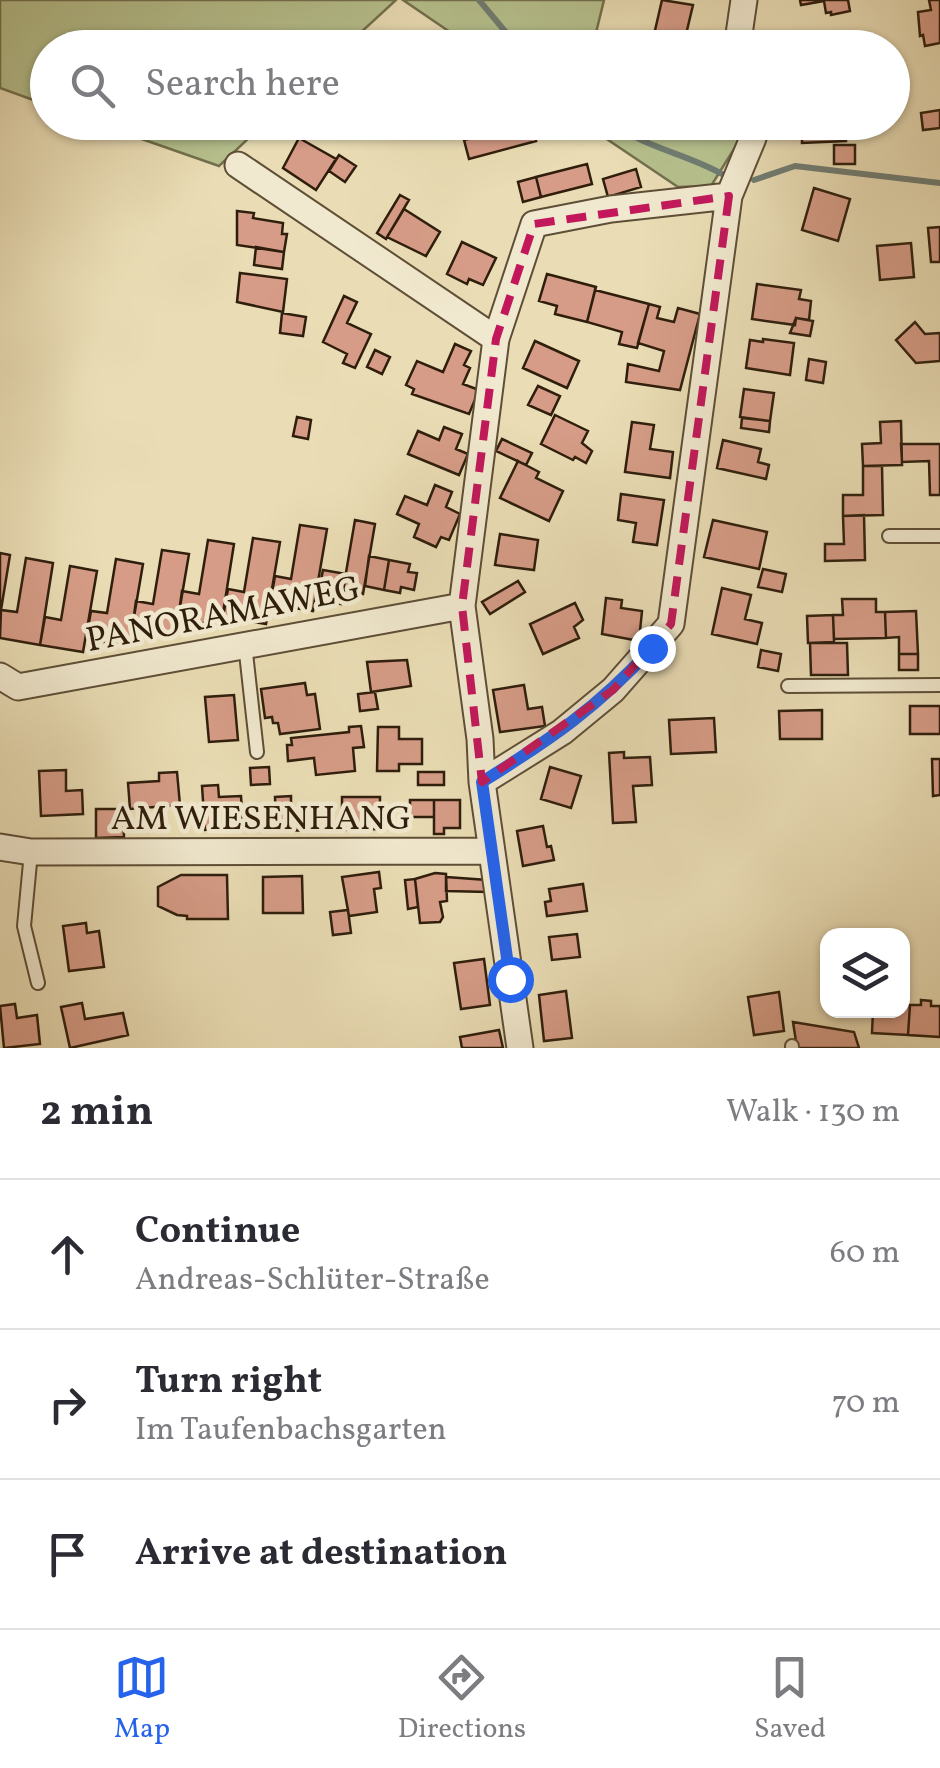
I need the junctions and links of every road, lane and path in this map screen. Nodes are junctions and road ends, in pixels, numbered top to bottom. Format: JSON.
{"nodes":[{"id":1,"x":744,"y":0,"type":"edge"},
{"id":2,"x":739,"y":30,"type":"edge"},
{"id":3,"x":752,"y":140,"type":"edge"},
{"id":4,"x":238,"y":166,"type":"dead end"},
{"id":5,"x":729,"y":196,"type":"junction"},
{"id":6,"x":496,"y":339,"type":"junction"},
{"id":7,"x":889,"y":536,"type":"dead end"},
{"id":8,"x":940,"y":536,"type":"edge"},
{"id":9,"x":462,"y":606,"type":"junction"},
{"id":10,"x":245,"y":644,"type":"junction"},
{"id":11,"x":0,"y":676,"type":"edge"},
{"id":12,"x":940,"y":685,"type":"edge"},
{"id":13,"x":788,"y":686,"type":"dead end"},
{"id":14,"x":257,"y":752,"type":"dead end"},
{"id":15,"x":482,"y":782,"type":"junction"},
{"id":16,"x":0,"y":847,"type":"edge"},
{"id":17,"x":491,"y":851,"type":"junction"},
{"id":18,"x":31,"y":852,"type":"junction"},
{"id":19,"x":38,"y":983,"type":"dead end"},
{"id":20,"x":520,"y":1048,"type":"edge"}],
"edges":[{"from":1,"to":2,"type":"street"},
{"from":3,"to":5,"type":"street"},
{"from":4,"to":6,"type":"street"},
{"from":5,"to":6,"type":"street"},
{"from":5,"to":15,"type":"street"},
{"from":6,"to":9,"type":"street"},
{"from":7,"to":8,"type":"lane"},
{"from":9,"to":10,"type":"street","name":"PANORAMAWEG"},
{"from":9,"to":15,"type":"street"},
{"from":10,"to":11,"type":"street","name":"PANORAMAWEG"},
{"from":10,"to":14,"type":"lane"},
{"from":12,"to":13,"type":"lane"},
{"from":15,"to":17,"type":"street"},
{"from":16,"to":18,"type":"street","name":"AM WIESENHANG"},
{"from":17,"to":18,"type":"street","name":"AM WIESENHANG"},
{"from":17,"to":20,"type":"street"},
{"from":18,"to":19,"type":"lane"}]}
